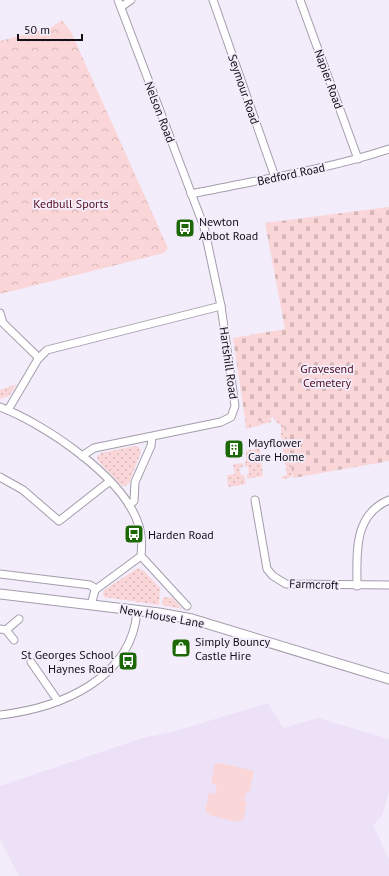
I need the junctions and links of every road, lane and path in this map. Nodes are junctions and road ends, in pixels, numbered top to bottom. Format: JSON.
{"nodes":[{"id":1,"x":131,"y":0,"type":"edge"},
{"id":2,"x":213,"y":0,"type":"edge"},
{"id":3,"x":300,"y":0,"type":"edge"},
{"id":4,"x":120,"y":3,"type":"edge"},
{"id":5,"x":389,"y":148,"type":"edge"},
{"id":6,"x":358,"y":158,"type":"junction"},
{"id":7,"x":275,"y":177,"type":"junction"},
{"id":8,"x":192,"y":194,"type":"junction"},
{"id":9,"x":204,"y":227,"type":"joint"},
{"id":10,"x":221,"y":306,"type":"junction"},
{"id":11,"x":0,"y":313,"type":"edge"},
{"id":12,"x":39,"y":358,"type":"junction"},
{"id":13,"x":0,"y":407,"type":"edge"},
{"id":14,"x":8,"y":410,"type":"junction"},
{"id":15,"x":152,"y":437,"type":"junction"},
{"id":16,"x":82,"y":456,"type":"junction"},
{"id":17,"x":0,"y":477,"type":"edge"},
{"id":18,"x":110,"y":481,"type":"junction"},
{"id":19,"x":255,"y":500,"type":"dead end"},
{"id":20,"x":389,"y":500,"type":"edge"},
{"id":21,"x":129,"y":505,"type":"junction"},
{"id":22,"x":141,"y":556,"type":"junction"},
{"id":23,"x":0,"y":574,"type":"edge"},
{"id":24,"x":389,"y":585,"type":"edge"},
{"id":25,"x":357,"y":586,"type":"junction"},
{"id":26,"x":96,"y":589,"type":"junction"},
{"id":27,"x":0,"y":594,"type":"edge"},
{"id":28,"x":91,"y":605,"type":"junction"},
{"id":29,"x":187,"y":606,"type":"dead end"},
{"id":30,"x":137,"y":611,"type":"junction"},
{"id":31,"x":19,"y":619,"type":"dead end"},
{"id":32,"x":3,"y":629,"type":"edge"},
{"id":33,"x":14,"y":640,"type":"dead end"},
{"id":34,"x":31,"y":662,"type":"dead end"},
{"id":35,"x":389,"y":679,"type":"edge"},
{"id":36,"x":58,"y":701,"type":"junction"},
{"id":37,"x":0,"y":715,"type":"edge"}],
"edges":[{"from":1,"to":4,"type":"street","name":"Nelson Road"},
{"from":2,"to":7,"type":"street","name":"Seymour Road"},
{"from":3,"to":6,"type":"street","name":"Napier Road"},
{"from":4,"to":8,"type":"street","name":"Nelson Road"},
{"from":5,"to":6,"type":"street","name":"Bedford Road"},
{"from":6,"to":7,"type":"street","name":"Bedford Road"},
{"from":7,"to":8,"type":"street","name":"Bedford Road"},
{"from":8,"to":9,"type":"street","name":"Nelson Road"},
{"from":9,"to":10,"type":"street","name":"Hartshill Road"},
{"from":10,"to":12,"type":"street"},
{"from":10,"to":15,"type":"street","name":"Hartshill Road"},
{"from":11,"to":12,"type":"street"},
{"from":12,"to":14,"type":"street"},
{"from":13,"to":14,"type":"street"},
{"from":14,"to":16,"type":"street"},
{"from":15,"to":16,"type":"street","name":"Hartshill Road"},
{"from":15,"to":21,"type":"street"},
{"from":16,"to":18,"type":"street"},
{"from":17,"to":18,"type":"street"},
{"from":18,"to":21,"type":"street"},
{"from":19,"to":25,"type":"street","name":"Farmcroft"},
{"from":20,"to":25,"type":"street"},
{"from":21,"to":22,"type":"street"},
{"from":22,"to":26,"type":"street"},
{"from":22,"to":29,"type":"street","name":"New House Lane"},
{"from":23,"to":26,"type":"street"},
{"from":24,"to":25,"type":"street","name":"Farmcroft"},
{"from":26,"to":28,"type":"street"},
{"from":27,"to":28,"type":"street","name":"New House Lane"},
{"from":28,"to":30,"type":"street","name":"New House Lane"},
{"from":30,"to":35,"type":"street","name":"New House Lane"},
{"from":30,"to":36,"type":"street"},
{"from":31,"to":32,"type":"street"},
{"from":32,"to":33,"type":"street"},
{"from":34,"to":36,"type":"street"},
{"from":36,"to":37,"type":"street"}]}
